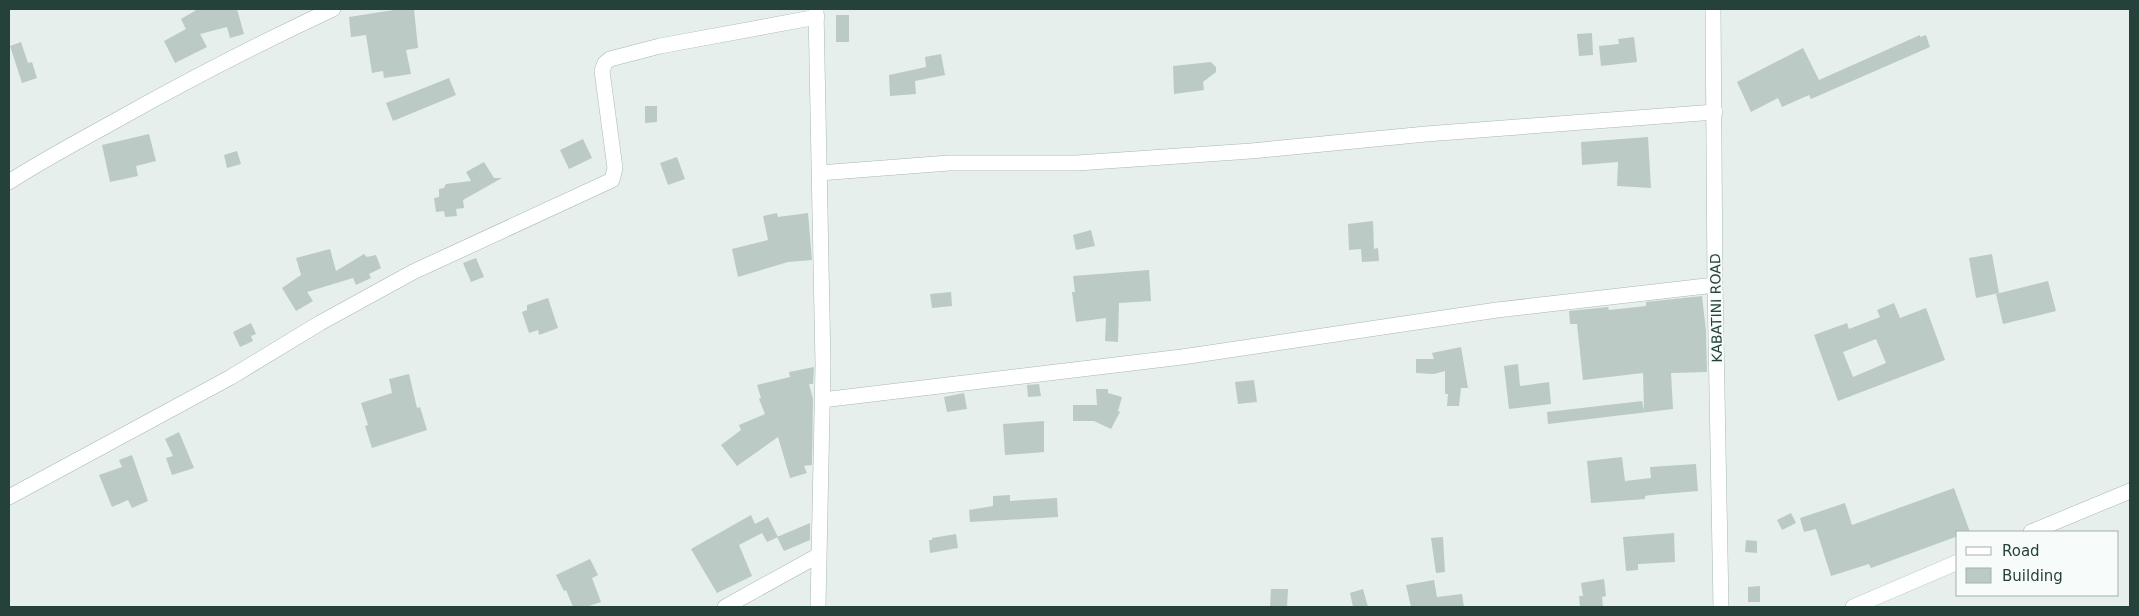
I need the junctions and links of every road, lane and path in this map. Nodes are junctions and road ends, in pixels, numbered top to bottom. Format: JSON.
{"nodes":[{"id":1,"x":333,"y":9,"type":"edge"},
{"id":2,"x":1714,"y":9,"type":"edge"},
{"id":3,"x":816,"y":13,"type":"edge"},
{"id":4,"x":1715,"y":112,"type":"junction"},
{"id":5,"x":819,"y":173,"type":"junction"},
{"id":6,"x":9,"y":182,"type":"edge"},
{"id":7,"x":1715,"y":285,"type":"junction"},
{"id":8,"x":822,"y":400,"type":"junction"},
{"id":9,"x":2130,"y":491,"type":"edge"},
{"id":10,"x":9,"y":497,"type":"edge"},
{"id":11,"x":2033,"y":531,"type":"edge"},
{"id":12,"x":819,"y":555,"type":"junction"},
{"id":13,"x":1956,"y":563,"type":"edge"},
{"id":14,"x":725,"y":607,"type":"edge"},
{"id":15,"x":818,"y":607,"type":"edge"},
{"id":16,"x":1721,"y":607,"type":"edge"},
{"id":17,"x":1853,"y":607,"type":"edge"}],
"edges":[{"from":1,"to":6,"type":"street"},
{"from":2,"to":4,"type":"street","name":"KABATINI ROAD"},
{"from":3,"to":5,"type":"street"},
{"from":3,"to":10,"type":"street"},
{"from":4,"to":5,"type":"street"},
{"from":4,"to":7,"type":"street","name":"KABATINI ROAD"},
{"from":5,"to":8,"type":"street"},
{"from":7,"to":8,"type":"street"},
{"from":7,"to":16,"type":"street","name":"KABATINI ROAD"},
{"from":8,"to":12,"type":"street"},
{"from":9,"to":11,"type":"street"},
{"from":12,"to":14,"type":"street"},
{"from":12,"to":15,"type":"street"},
{"from":13,"to":17,"type":"street"}]}
